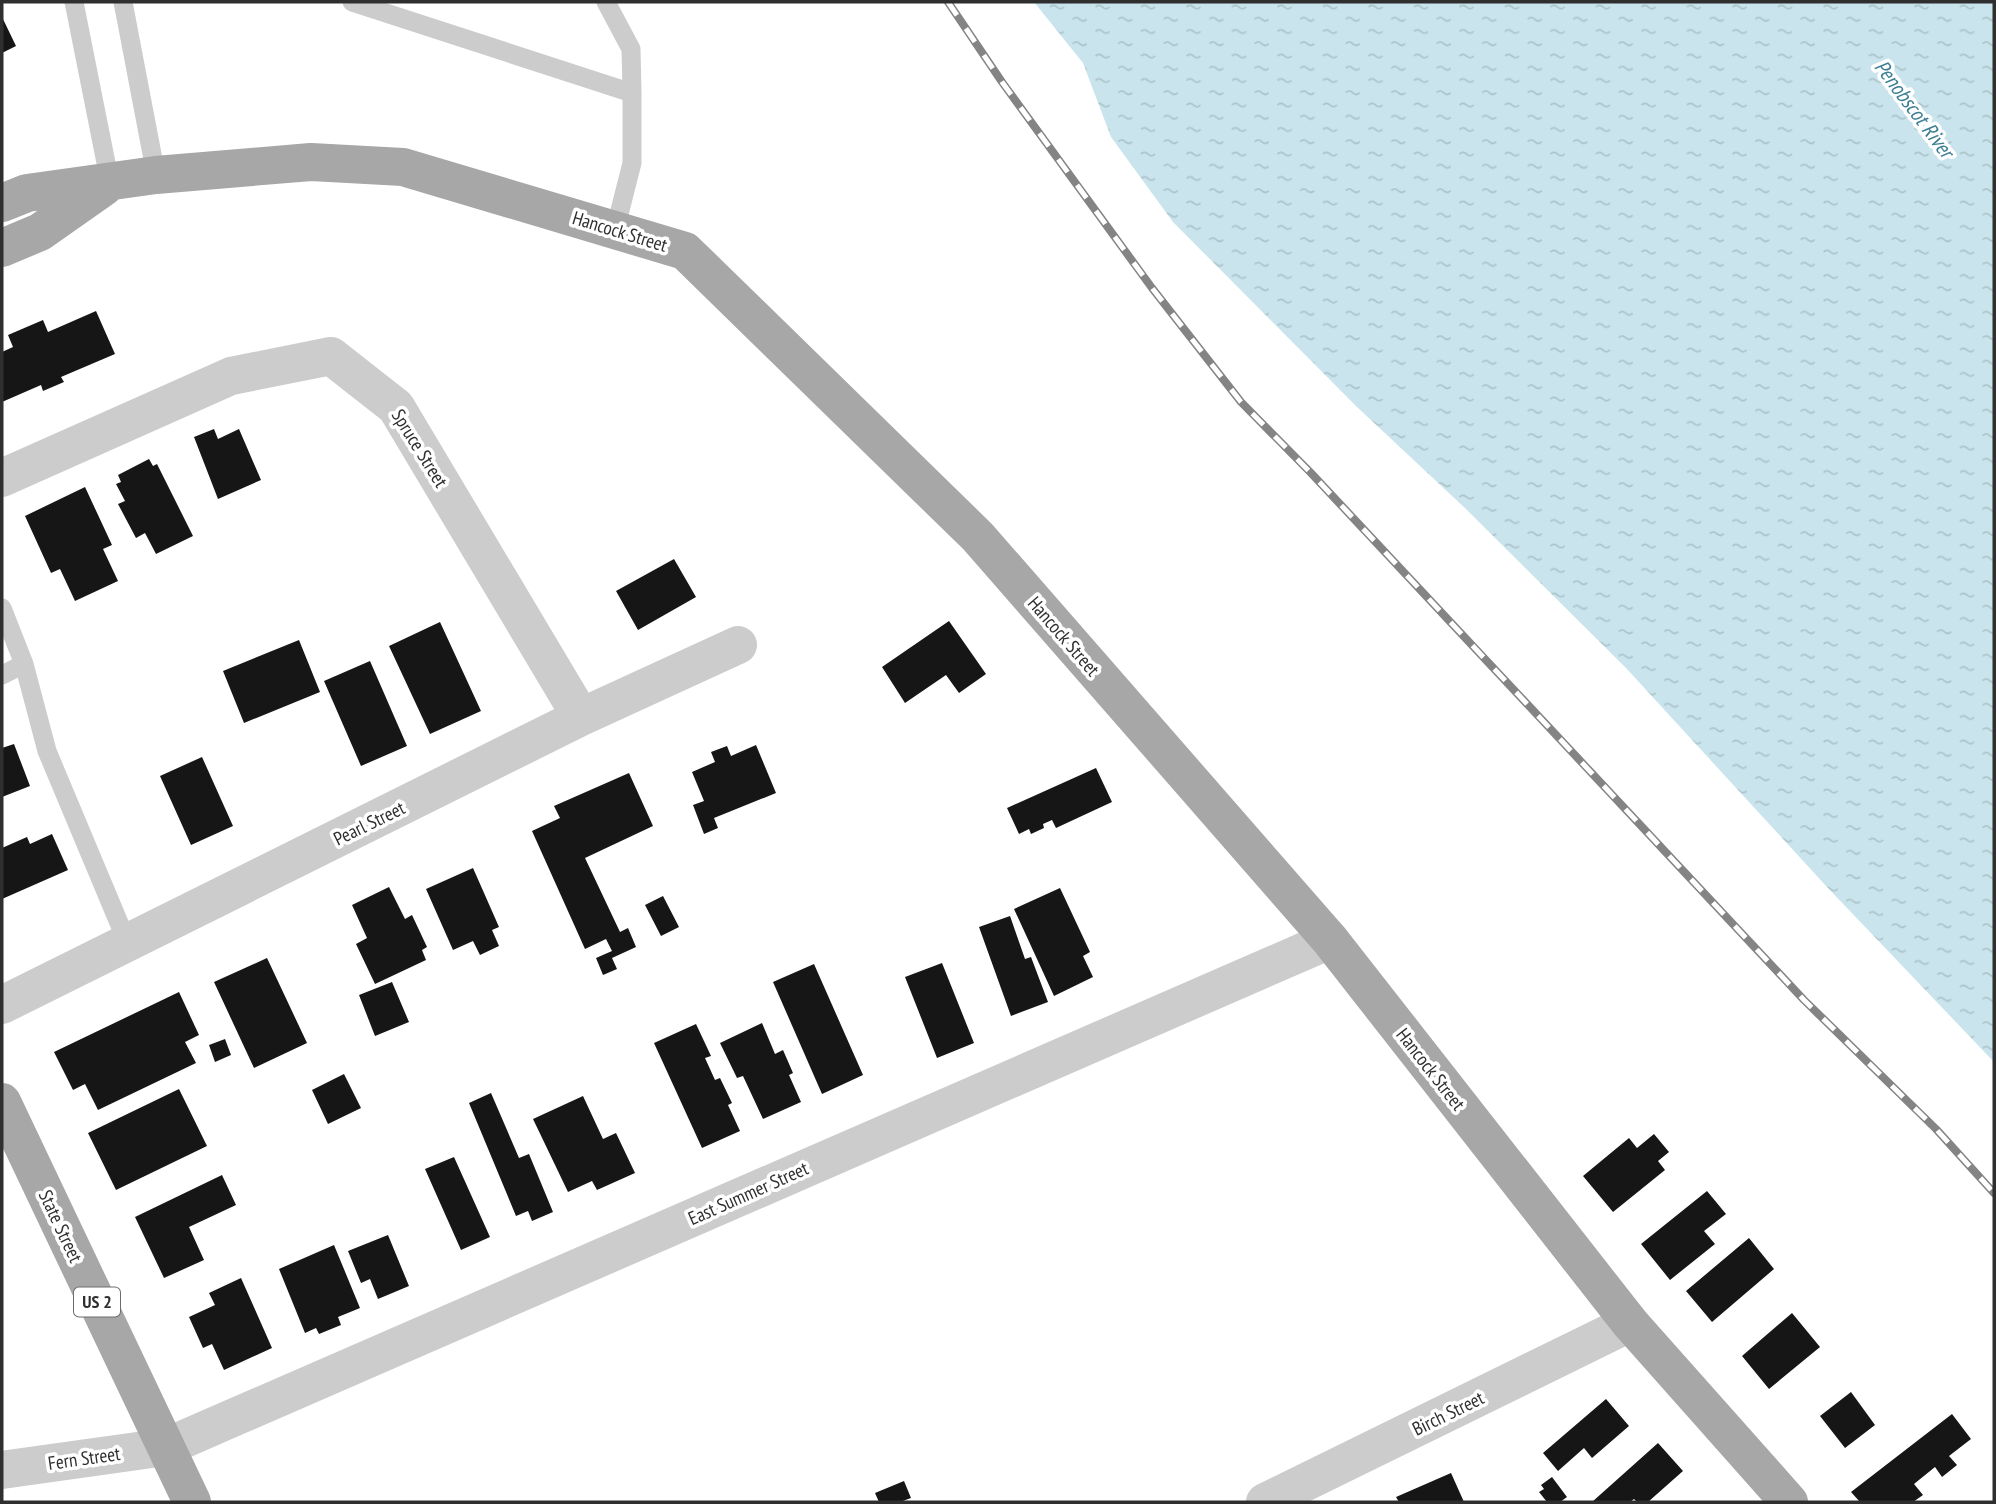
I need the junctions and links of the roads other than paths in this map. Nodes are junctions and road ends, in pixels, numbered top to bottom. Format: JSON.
{"nodes":[{"id":1,"x":74,"y":2,"type":"edge"},
{"id":2,"x":124,"y":2,"type":"edge"},
{"id":3,"x":352,"y":2,"type":"edge"},
{"id":4,"x":606,"y":2,"type":"edge"},
{"id":5,"x":632,"y":93,"type":"junction"},
{"id":6,"x":156,"y":175,"type":"junction"},
{"id":7,"x":110,"y":183,"type":"junction"},
{"id":8,"x":2,"y":203,"type":"edge"},
{"id":9,"x":615,"y":230,"type":"junction"},
{"id":10,"x":2,"y":248,"type":"edge"},
{"id":11,"x":2,"y":478,"type":"edge"},
{"id":12,"x":2,"y":608,"type":"edge"},
{"id":13,"x":738,"y":645,"type":"dead end"},
{"id":14,"x":24,"y":664,"type":"junction"},
{"id":15,"x":2,"y":675,"type":"edge"},
{"id":16,"x":581,"y":717,"type":"junction"},
{"id":17,"x":1330,"y":940,"type":"junction"},
{"id":18,"x":127,"y":942,"type":"junction"},
{"id":19,"x":2,"y":1004,"type":"edge"},
{"id":20,"x":2,"y":1102,"type":"edge"},
{"id":21,"x":1630,"y":1323,"type":"junction"},
{"id":22,"x":166,"y":1447,"type":"junction"},
{"id":23,"x":2,"y":1470,"type":"edge"},
{"id":24,"x":192,"y":1502,"type":"edge"},
{"id":25,"x":1265,"y":1502,"type":"edge"},
{"id":26,"x":1789,"y":1502,"type":"edge"}],
"edges":[{"from":1,"to":7,"type":"lane"},
{"from":2,"to":6,"type":"lane"},
{"from":3,"to":5,"type":"lane"},
{"from":4,"to":5,"type":"lane"},
{"from":5,"to":9,"type":"lane"},
{"from":6,"to":7,"type":"main road","name":"Hancock Street"},
{"from":6,"to":9,"type":"main road","name":"Hancock Street"},
{"from":7,"to":8,"type":"main road","name":"Hancock Street"},
{"from":7,"to":10,"type":"main road","name":"Hancock Street"},
{"from":9,"to":17,"type":"main road","name":"Hancock Street"},
{"from":11,"to":16,"type":"street","name":"Spruce Street"},
{"from":12,"to":14,"type":"lane"},
{"from":13,"to":16,"type":"street","name":"Pearl Street"},
{"from":14,"to":15,"type":"lane"},
{"from":14,"to":18,"type":"lane"},
{"from":16,"to":18,"type":"street","name":"Pearl Street"},
{"from":17,"to":21,"type":"main road","name":"Hancock Street"},
{"from":17,"to":22,"type":"street","name":"East Summer Street"},
{"from":18,"to":19,"type":"street","name":"Pearl Street"},
{"from":20,"to":22,"type":"main road","name":"State Street","number":"US 2"},
{"from":21,"to":25,"type":"street","name":"Birch Street"},
{"from":21,"to":26,"type":"main road","name":"Hancock Street"},
{"from":22,"to":23,"type":"street","name":"Fern Street"},
{"from":22,"to":24,"type":"main road","name":"State Street","number":"US 2"}]}
